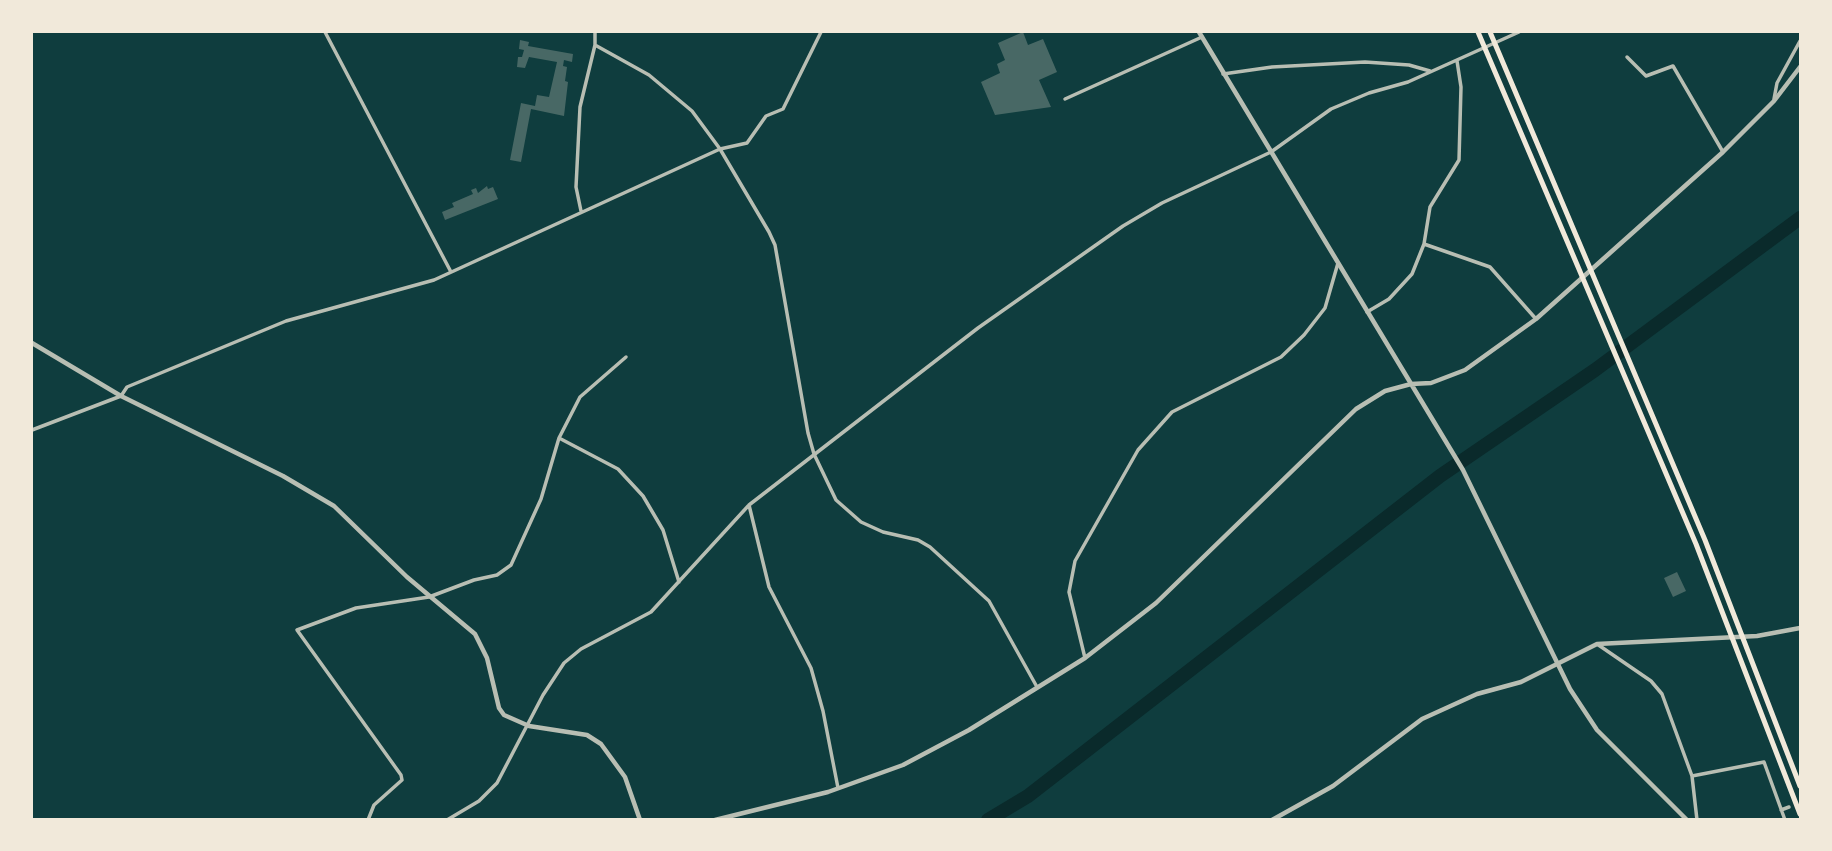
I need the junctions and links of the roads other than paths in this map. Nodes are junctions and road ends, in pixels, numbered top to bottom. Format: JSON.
{"nodes":[{"id":1,"x":325,"y":32,"type":"edge"},
{"id":2,"x":595,"y":32,"type":"edge"},
{"id":3,"x":821,"y":32,"type":"edge"},
{"id":4,"x":1478,"y":32,"type":"edge"},
{"id":5,"x":1490,"y":32,"type":"edge"},
{"id":6,"x":1518,"y":32,"type":"edge"},
{"id":7,"x":1200,"y":34,"type":"edge"},
{"id":8,"x":1801,"y":41,"type":"edge"},
{"id":9,"x":595,"y":45,"type":"junction"},
{"id":10,"x":1627,"y":57,"type":"dead end"},
{"id":11,"x":1457,"y":61,"type":"junction"},
{"id":12,"x":1801,"y":67,"type":"edge"},
{"id":13,"x":1432,"y":71,"type":"junction"},
{"id":14,"x":1223,"y":75,"type":"junction"},
{"id":15,"x":1065,"y":99,"type":"dead end"},
{"id":16,"x":1774,"y":101,"type":"junction"},
{"id":17,"x":720,"y":149,"type":"junction"},
{"id":18,"x":1271,"y":152,"type":"junction"},
{"id":19,"x":1723,"y":152,"type":"junction"},
{"id":20,"x":581,"y":211,"type":"junction"},
{"id":21,"x":1424,"y":244,"type":"junction"},
{"id":22,"x":1338,"y":263,"type":"junction"},
{"id":23,"x":1591,"y":271,"type":"junction"},
{"id":24,"x":451,"y":272,"type":"junction"},
{"id":25,"x":1583,"y":279,"type":"junction"},
{"id":26,"x":1367,"y":312,"type":"junction"},
{"id":27,"x":1536,"y":319,"type":"junction"},
{"id":28,"x":32,"y":343,"type":"edge"},
{"id":29,"x":626,"y":357,"type":"dead end"},
{"id":30,"x":1411,"y":384,"type":"junction"},
{"id":31,"x":121,"y":396,"type":"junction"},
{"id":32,"x":32,"y":430,"type":"edge"},
{"id":33,"x":559,"y":438,"type":"junction"},
{"id":34,"x":814,"y":454,"type":"junction"},
{"id":35,"x":748,"y":505,"type":"junction"},
{"id":36,"x":679,"y":582,"type":"junction"},
{"id":37,"x":429,"y":597,"type":"junction"},
{"id":38,"x":1801,"y":628,"type":"edge"},
{"id":39,"x":1734,"y":637,"type":"junction"},
{"id":40,"x":1744,"y":637,"type":"junction"},
{"id":41,"x":1597,"y":645,"type":"junction"},
{"id":42,"x":1085,"y":658,"type":"junction"},
{"id":43,"x":1555,"y":663,"type":"junction"},
{"id":44,"x":1037,"y":687,"type":"junction"},
{"id":45,"x":529,"y":726,"type":"junction"},
{"id":46,"x":1692,"y":776,"type":"junction"},
{"id":47,"x":1801,"y":786,"type":"edge"},
{"id":48,"x":838,"y":789,"type":"junction"},
{"id":49,"x":1788,"y":807,"type":"dead end"},
{"id":50,"x":1781,"y":810,"type":"junction"},
{"id":51,"x":1801,"y":814,"type":"edge"},
{"id":52,"x":368,"y":820,"type":"edge"},
{"id":53,"x":447,"y":820,"type":"edge"},
{"id":54,"x":640,"y":820,"type":"edge"},
{"id":55,"x":715,"y":820,"type":"edge"},
{"id":56,"x":1272,"y":820,"type":"edge"},
{"id":57,"x":1687,"y":820,"type":"edge"},
{"id":58,"x":1697,"y":820,"type":"edge"},
{"id":59,"x":1785,"y":820,"type":"edge"}],
"edges":[{"from":1,"to":24,"type":"street"},
{"from":2,"to":9,"type":"street"},
{"from":3,"to":17,"type":"street"},
{"from":4,"to":25,"type":"main road"},
{"from":5,"to":23,"type":"main road"},
{"from":6,"to":11,"type":"street"},
{"from":7,"to":14,"type":"street"},
{"from":7,"to":15,"type":"street"},
{"from":8,"to":16,"type":"street"},
{"from":9,"to":17,"type":"street"},
{"from":9,"to":20,"type":"street"},
{"from":10,"to":19,"type":"street"},
{"from":11,"to":13,"type":"street"},
{"from":11,"to":21,"type":"street"},
{"from":12,"to":16,"type":"street"},
{"from":13,"to":14,"type":"street"},
{"from":13,"to":18,"type":"street"},
{"from":14,"to":18,"type":"street"},
{"from":16,"to":19,"type":"street"},
{"from":17,"to":20,"type":"street"},
{"from":17,"to":34,"type":"street"},
{"from":18,"to":22,"type":"street"},
{"from":18,"to":34,"type":"street"},
{"from":19,"to":23,"type":"street"},
{"from":20,"to":24,"type":"street"},
{"from":21,"to":26,"type":"street"},
{"from":21,"to":27,"type":"street"},
{"from":22,"to":26,"type":"street"},
{"from":22,"to":42,"type":"street"},
{"from":23,"to":25,"type":"street"},
{"from":23,"to":40,"type":"main road"},
{"from":24,"to":31,"type":"street"},
{"from":25,"to":27,"type":"street"},
{"from":25,"to":39,"type":"main road"},
{"from":26,"to":30,"type":"street"},
{"from":27,"to":30,"type":"street"},
{"from":28,"to":31,"type":"street"},
{"from":29,"to":33,"type":"street"},
{"from":30,"to":42,"type":"street"},
{"from":30,"to":43,"type":"street"},
{"from":31,"to":32,"type":"street"},
{"from":31,"to":37,"type":"street"},
{"from":33,"to":36,"type":"street"},
{"from":33,"to":37,"type":"street"},
{"from":34,"to":35,"type":"street"},
{"from":34,"to":44,"type":"street"},
{"from":35,"to":36,"type":"street"},
{"from":35,"to":48,"type":"street"},
{"from":36,"to":45,"type":"street"},
{"from":37,"to":45,"type":"street"},
{"from":37,"to":52,"type":"street"},
{"from":38,"to":40,"type":"street"},
{"from":39,"to":40,"type":"street"},
{"from":39,"to":41,"type":"street"},
{"from":39,"to":51,"type":"main road"},
{"from":40,"to":47,"type":"main road"},
{"from":41,"to":43,"type":"street"},
{"from":41,"to":46,"type":"street"},
{"from":42,"to":44,"type":"street"},
{"from":43,"to":56,"type":"street"},
{"from":43,"to":57,"type":"street"},
{"from":44,"to":48,"type":"street"},
{"from":45,"to":53,"type":"street"},
{"from":45,"to":54,"type":"street"},
{"from":46,"to":50,"type":"street"},
{"from":46,"to":58,"type":"street"},
{"from":48,"to":55,"type":"street"},
{"from":49,"to":50,"type":"street"},
{"from":50,"to":59,"type":"street"}]}
